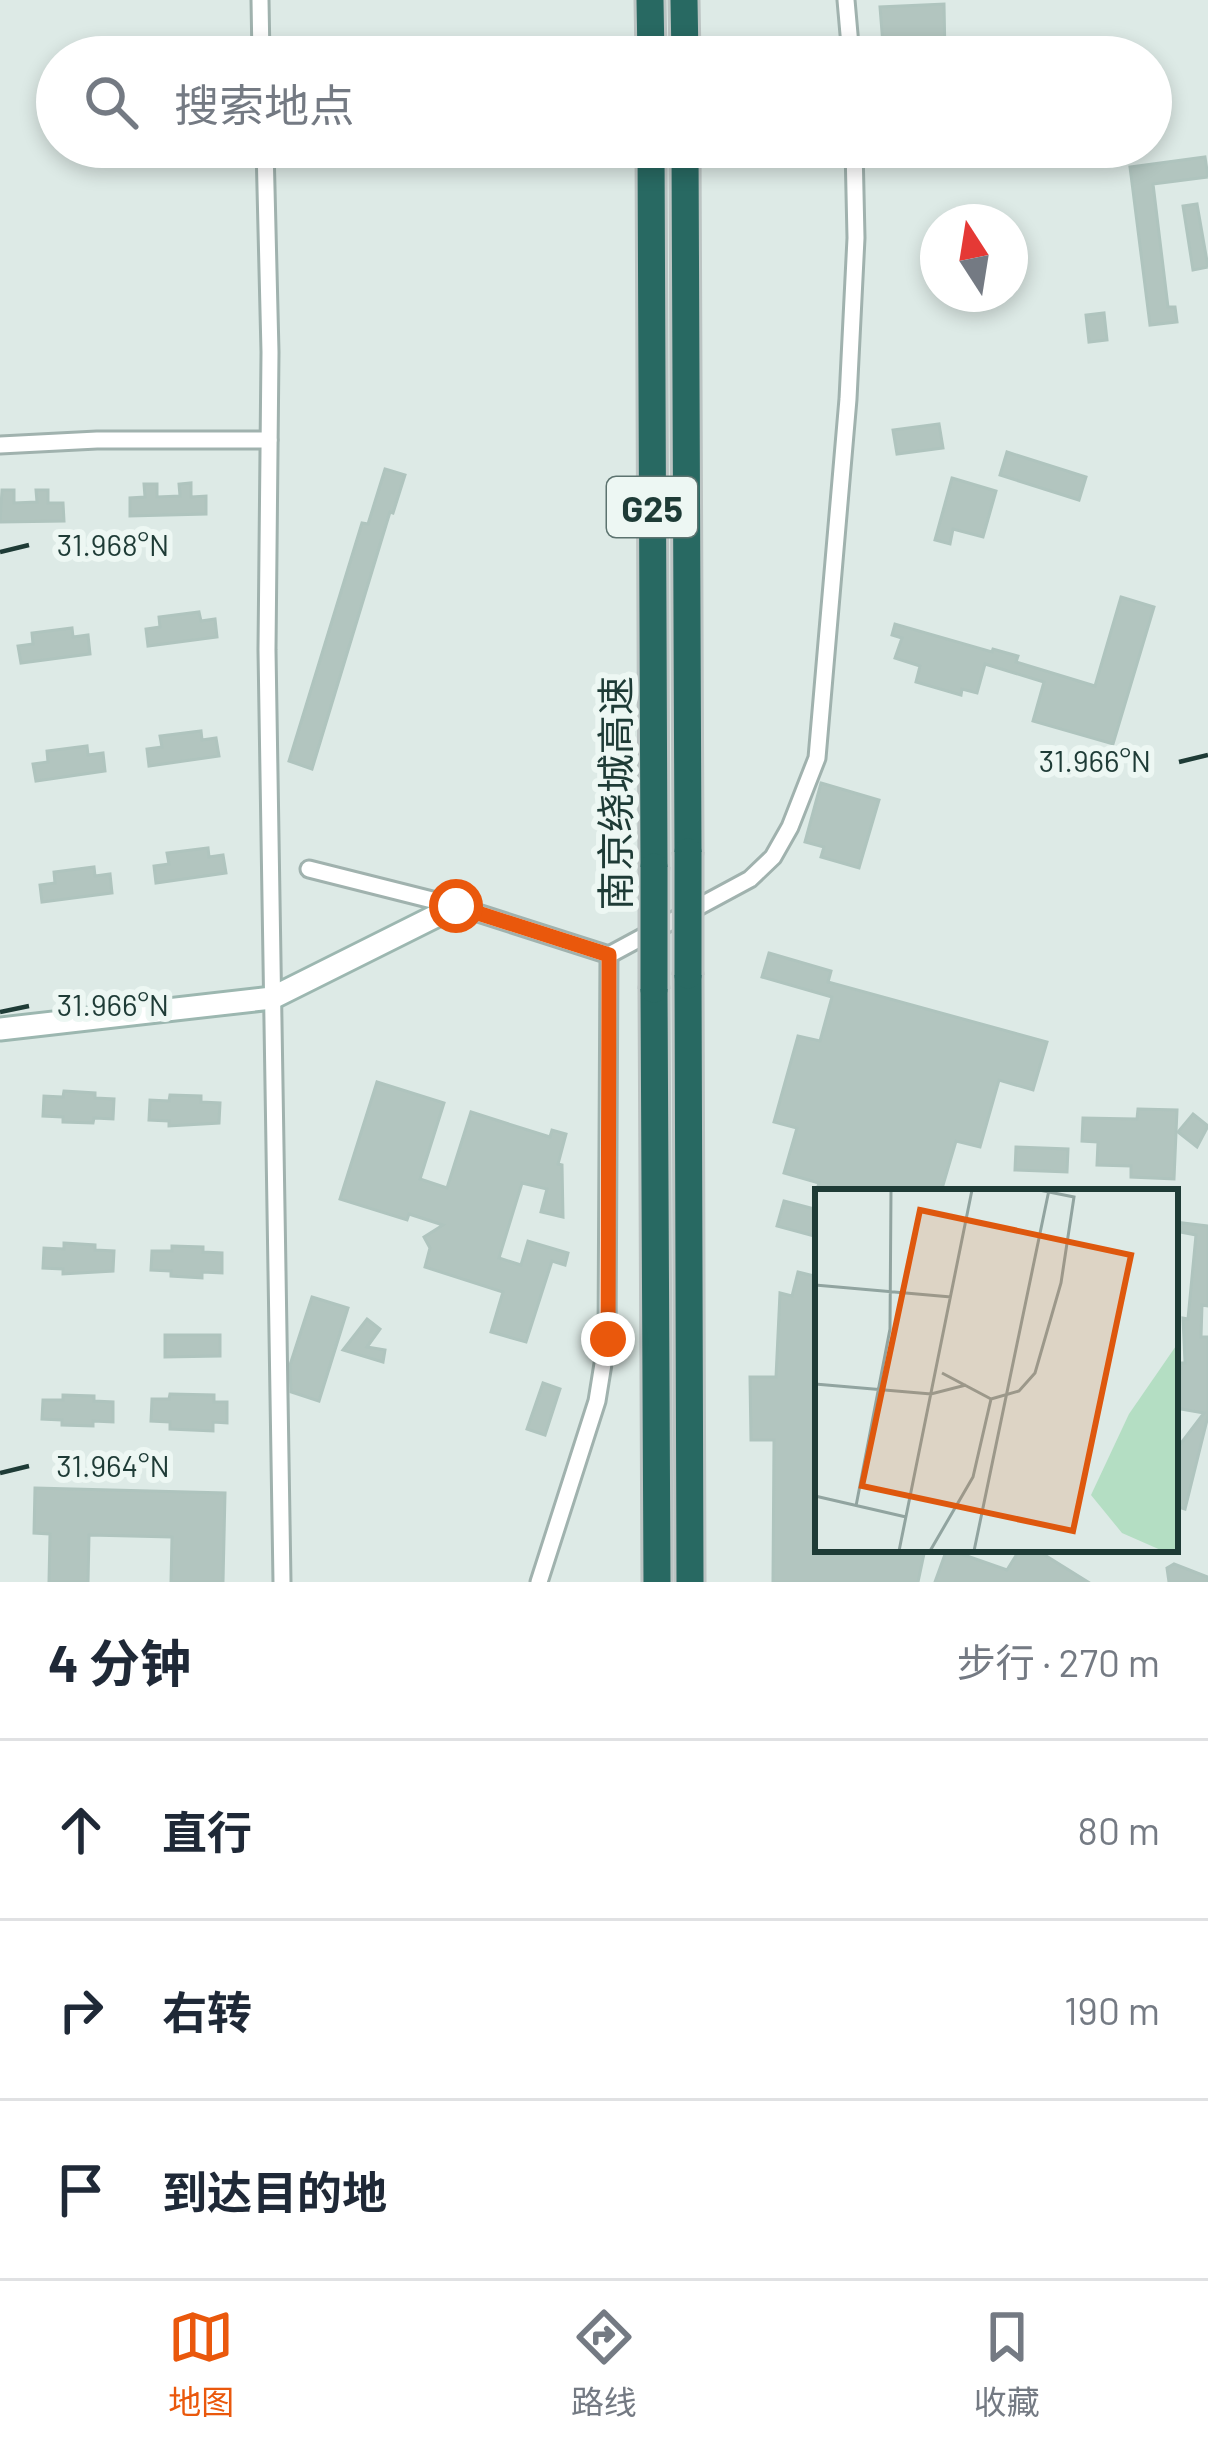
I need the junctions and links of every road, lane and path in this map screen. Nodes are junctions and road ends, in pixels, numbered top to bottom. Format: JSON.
{"nodes":[{"id":1,"x":260,"y":0,"type":"edge"},
{"id":2,"x":650,"y":0,"type":"edge"},
{"id":3,"x":685,"y":0,"type":"edge"},
{"id":4,"x":846,"y":0,"type":"edge"},
{"id":5,"x":261,"y":36,"type":"edge"},
{"id":6,"x":651,"y":36,"type":"edge"},
{"id":7,"x":685,"y":36,"type":"edge"},
{"id":8,"x":849,"y":36,"type":"edge"},
{"id":9,"x":266,"y":168,"type":"edge"},
{"id":10,"x":651,"y":168,"type":"edge"},
{"id":11,"x":685,"y":168,"type":"edge"},
{"id":12,"x":854,"y":168,"type":"edge"},
{"id":13,"x":268,"y":440,"type":"junction"},
{"id":14,"x":0,"y":445,"type":"edge"},
{"id":15,"x":309,"y":869,"type":"dead end"},
{"id":16,"x":456,"y":906,"type":"junction"},
{"id":17,"x":609,"y":955,"type":"junction"},
{"id":18,"x":272,"y":998,"type":"junction"},
{"id":19,"x":0,"y":1029,"type":"edge"},
{"id":20,"x":281,"y":1582,"type":"edge"},
{"id":21,"x":539,"y":1582,"type":"edge"},
{"id":22,"x":656,"y":1582,"type":"edge"},
{"id":23,"x":690,"y":1582,"type":"edge"}],
"edges":[{"from":1,"to":5,"type":"street"},
{"from":2,"to":6,"type":"highway"},
{"from":3,"to":7,"type":"highway"},
{"from":4,"to":8,"type":"street"},
{"from":9,"to":13,"type":"street"},
{"from":10,"to":22,"type":"highway","name":"南京绕城高速","number":"G25","bridge":true},
{"from":11,"to":23,"type":"highway","name":"南京绕城高速","number":"G25","bridge":true},
{"from":12,"to":17,"type":"street"},
{"from":13,"to":14,"type":"street"},
{"from":13,"to":18,"type":"street"},
{"from":15,"to":16,"type":"street"},
{"from":16,"to":17,"type":"street"},
{"from":16,"to":18,"type":"street"},
{"from":17,"to":21,"type":"street"},
{"from":18,"to":19,"type":"street"},
{"from":18,"to":20,"type":"street"}]}
